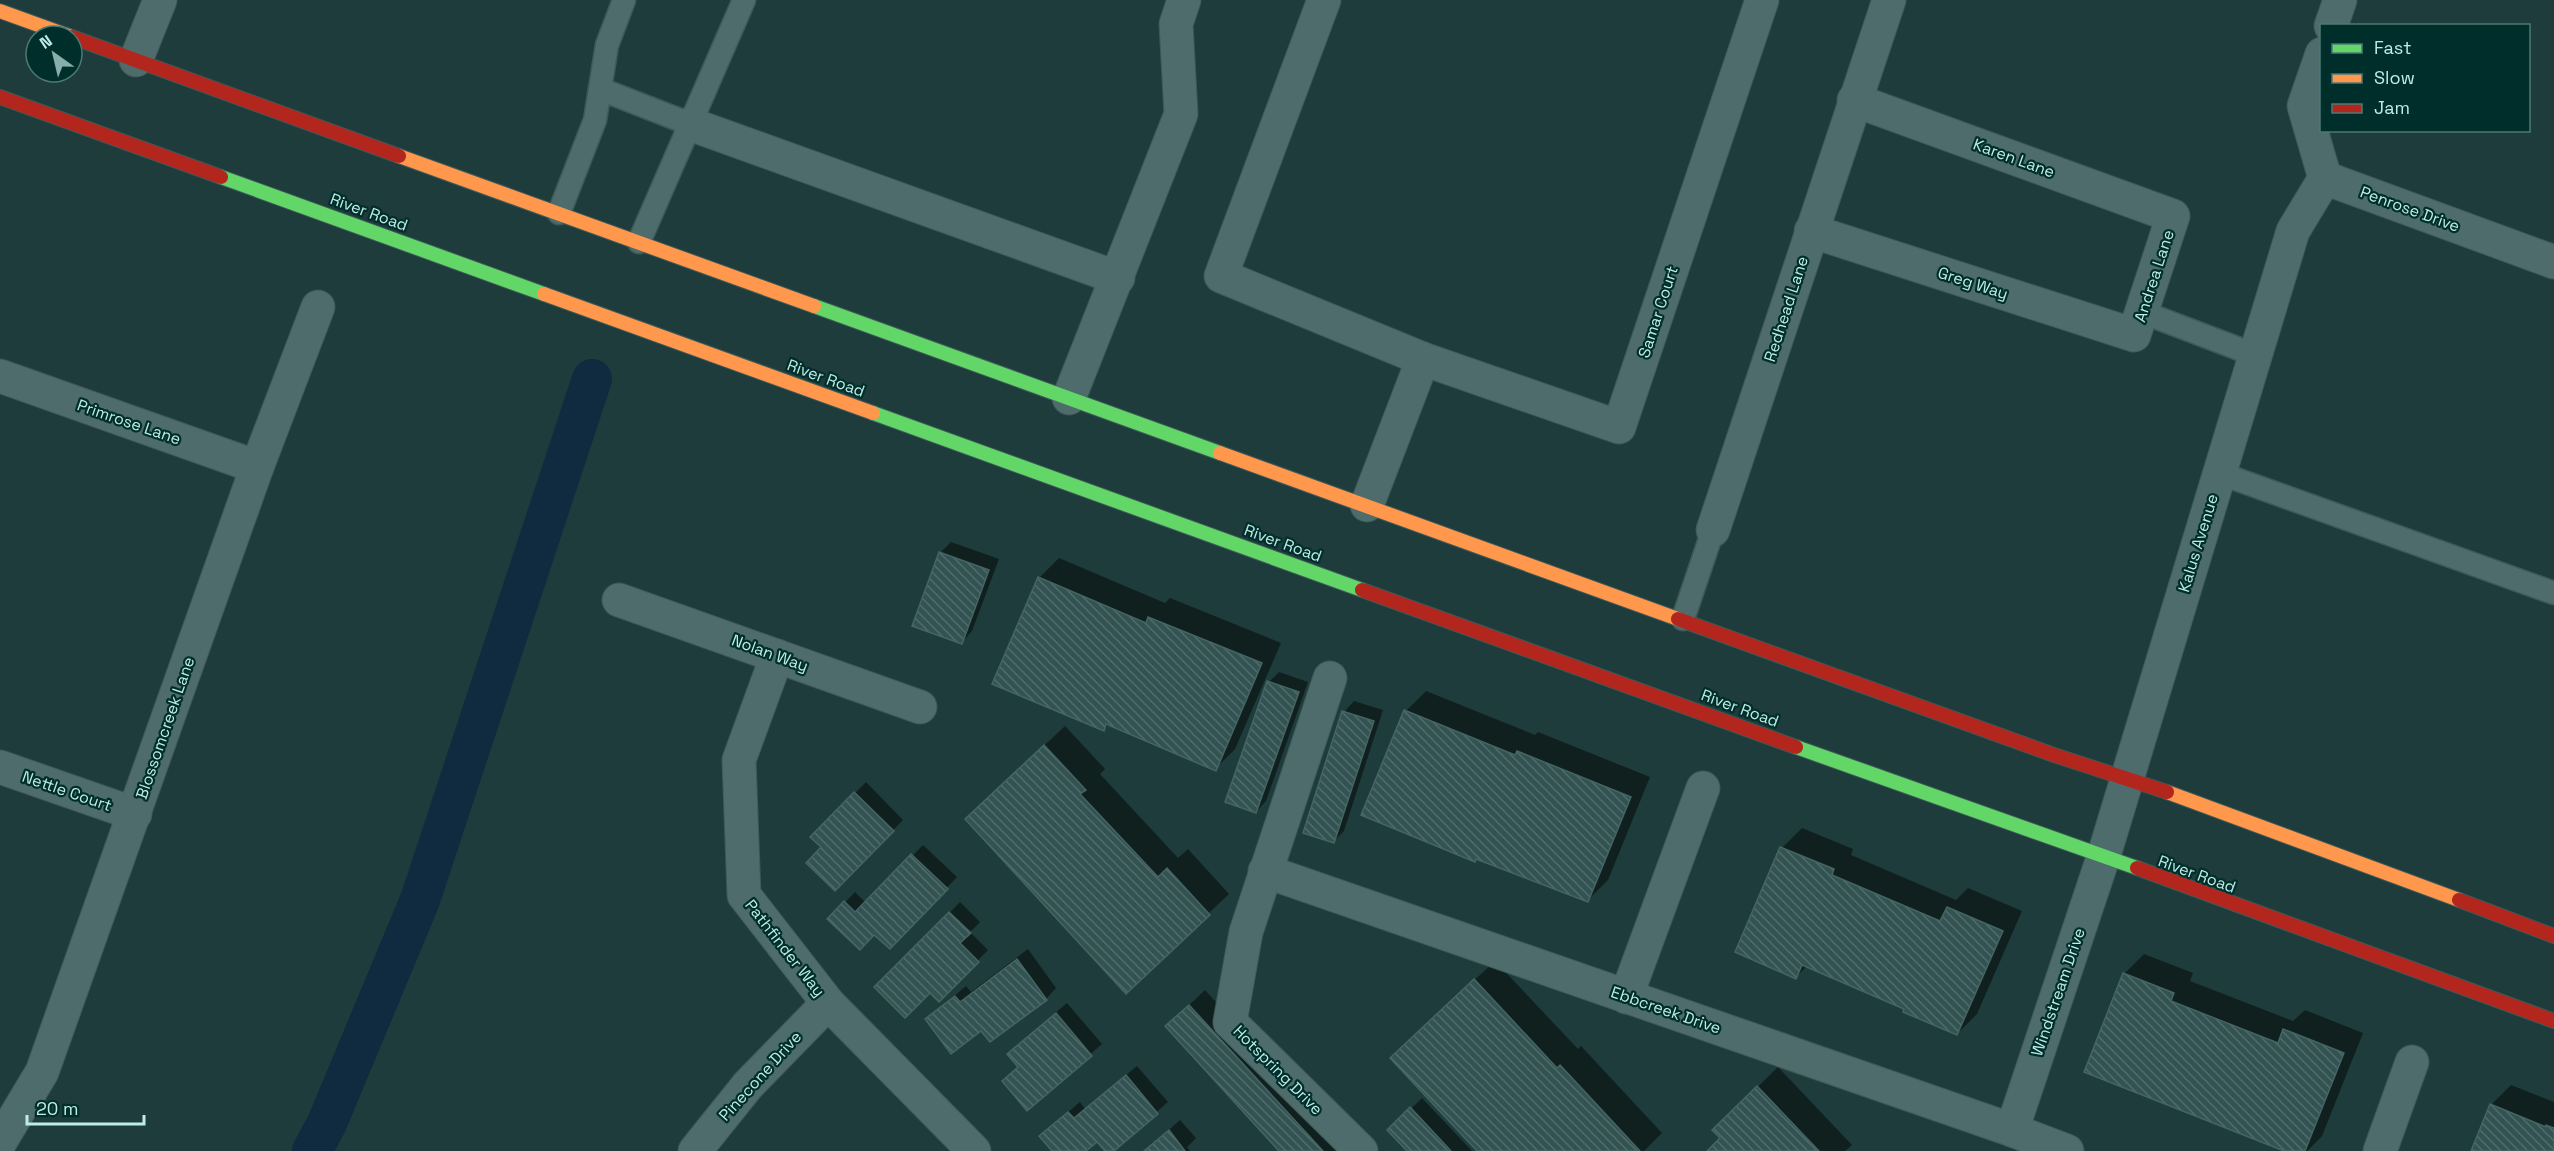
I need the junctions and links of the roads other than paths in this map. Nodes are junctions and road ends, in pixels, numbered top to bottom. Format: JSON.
{"nodes":[{"id":1,"x":160,"y":0,"type":"edge"},
{"id":2,"x":624,"y":0,"type":"edge"},
{"id":3,"x":744,"y":0,"type":"edge"},
{"id":4,"x":1184,"y":0,"type":"edge"},
{"id":5,"x":1324,"y":0,"type":"edge"},
{"id":6,"x":1762,"y":0,"type":"edge"},
{"id":7,"x":1889,"y":0,"type":"edge"},
{"id":8,"x":2340,"y":0,"type":"edge"},
{"id":9,"x":0,"y":11,"type":"edge"},
{"id":10,"x":36,"y":24,"type":"edge"},
{"id":11,"x":2332,"y":24,"type":"edge"},
{"id":12,"x":84,"y":42,"type":"edge"},
{"id":13,"x":136,"y":60,"type":"junction"},
{"id":14,"x":2320,"y":60,"type":"edge"},
{"id":15,"x":600,"y":89,"type":"junction"},
{"id":16,"x":0,"y":96,"type":"edge"},
{"id":17,"x":1854,"y":100,"type":"junction"},
{"id":18,"x":690,"y":124,"type":"junction"},
{"id":19,"x":2325,"y":178,"type":"junction"},
{"id":20,"x":559,"y":213,"type":"junction"},
{"id":21,"x":2173,"y":216,"type":"joint"},
{"id":22,"x":1811,"y":231,"type":"junction"},
{"id":23,"x":639,"y":242,"type":"junction"},
{"id":24,"x":2554,"y":262,"type":"edge"},
{"id":25,"x":1118,"y":278,"type":"junction"},
{"id":26,"x":318,"y":308,"type":"dead end"},
{"id":27,"x":2138,"y":324,"type":"junction"},
{"id":28,"x":2255,"y":355,"type":"junction"},
{"id":29,"x":1423,"y":359,"type":"junction"},
{"id":30,"x":0,"y":376,"type":"edge"},
{"id":31,"x":1069,"y":398,"type":"junction"},
{"id":32,"x":257,"y":467,"type":"junction"},
{"id":33,"x":2219,"y":473,"type":"junction"},
{"id":34,"x":1367,"y":505,"type":"junction"},
{"id":35,"x":1713,"y":530,"type":"joint"},
{"id":36,"x":2554,"y":593,"type":"edge"},
{"id":37,"x":619,"y":600,"type":"dead end"},
{"id":38,"x":1683,"y":619,"type":"junction"},
{"id":39,"x":777,"y":656,"type":"junction"},
{"id":40,"x":1330,"y":678,"type":"dead end"},
{"id":41,"x":920,"y":707,"type":"dead end"},
{"id":42,"x":0,"y":767,"type":"edge"},
{"id":43,"x":2127,"y":777,"type":"junction"},
{"id":44,"x":1703,"y":788,"type":"dead end"},
{"id":45,"x":135,"y":814,"type":"junction"},
{"id":46,"x":2104,"y":855,"type":"junction"},
{"id":47,"x":1265,"y":872,"type":"junction"},
{"id":48,"x":2554,"y":936,"type":"edge"},
{"id":49,"x":1626,"y":997,"type":"junction"},
{"id":50,"x":828,"y":1003,"type":"junction"},
{"id":51,"x":2554,"y":1021,"type":"edge"},
{"id":52,"x":2412,"y":1062,"type":"dead end"},
{"id":53,"x":2012,"y":1130,"type":"junction"},
{"id":54,"x":0,"y":1142,"type":"edge"},
{"id":55,"x":695,"y":1151,"type":"edge"},
{"id":56,"x":974,"y":1151,"type":"edge"},
{"id":57,"x":1360,"y":1151,"type":"edge"},
{"id":58,"x":2067,"y":1151,"type":"edge"},
{"id":59,"x":2379,"y":1151,"type":"edge"}],
"edges":[{"from":1,"to":13,"type":"street"},
{"from":2,"to":15,"type":"lane"},
{"from":3,"to":18,"type":"lane"},
{"from":4,"to":25,"type":"street"},
{"from":5,"to":29,"type":"street","name":"Samar Court"},
{"from":6,"to":29,"type":"street","name":"Samar Court"},
{"from":7,"to":17,"type":"street","name":"Redhead Lane"},
{"from":8,"to":11,"type":"street"},
{"from":9,"to":10,"type":"main road"},
{"from":12,"to":13,"type":"main road"},
{"from":13,"to":20,"type":"main road"},
{"from":14,"to":19,"type":"street"},
{"from":15,"to":18,"type":"lane"},
{"from":15,"to":20,"type":"lane"},
{"from":16,"to":46,"type":"main road","name":"River Road"},
{"from":17,"to":21,"type":"street","name":"Karen Lane"},
{"from":17,"to":22,"type":"street","name":"Redhead Lane"},
{"from":18,"to":23,"type":"lane"},
{"from":18,"to":25,"type":"street"},
{"from":19,"to":24,"type":"street","name":"Penrose Drive"},
{"from":19,"to":28,"type":"street","name":"Kalus Avenue"},
{"from":20,"to":23,"type":"main road"},
{"from":21,"to":27,"type":"street","name":"Andrea Lane"},
{"from":22,"to":27,"type":"street","name":"Greg Way"},
{"from":22,"to":35,"type":"street","name":"Redhead Lane"},
{"from":23,"to":31,"type":"main road"},
{"from":25,"to":31,"type":"street"},
{"from":26,"to":32,"type":"street","name":"Blossomcreek Lane"},
{"from":27,"to":28,"type":"lane"},
{"from":28,"to":33,"type":"street","name":"Kalus Avenue"},
{"from":29,"to":34,"type":"street"},
{"from":30,"to":32,"type":"street","name":"Primrose Lane"},
{"from":31,"to":34,"type":"main road"},
{"from":32,"to":45,"type":"street","name":"Blossomcreek Lane"},
{"from":33,"to":36,"type":"lane"},
{"from":33,"to":43,"type":"street","name":"Kalus Avenue"},
{"from":34,"to":38,"type":"main road"},
{"from":35,"to":38,"type":"lane","name":"Redhead Lane"},
{"from":37,"to":39,"type":"street","name":"Nolan Way"},
{"from":38,"to":43,"type":"main road"},
{"from":39,"to":41,"type":"street","name":"Nolan Way"},
{"from":39,"to":50,"type":"street","name":"Pathfinder Way"},
{"from":40,"to":47,"type":"street"},
{"from":42,"to":45,"type":"street","name":"Nettle Court"},
{"from":43,"to":46,"type":"street","name":"Kalus Avenue"},
{"from":43,"to":48,"type":"main road"},
{"from":44,"to":49,"type":"street"},
{"from":45,"to":54,"type":"street","name":"Blossomcreek Lane"},
{"from":46,"to":51,"type":"main road","name":"River Road"},
{"from":46,"to":53,"type":"street","name":"Windstream Drive"},
{"from":47,"to":49,"type":"street","name":"Ebbcreek Drive"},
{"from":47,"to":57,"type":"street","name":"Hotspring Drive"},
{"from":49,"to":53,"type":"street","name":"Ebbcreek Drive"},
{"from":50,"to":55,"type":"street","name":"Pinecone Drive"},
{"from":50,"to":56,"type":"street","name":"Pathfinder Way"},
{"from":52,"to":59,"type":"street"},
{"from":53,"to":58,"type":"street","name":"Ebbcreek Drive"}]}
